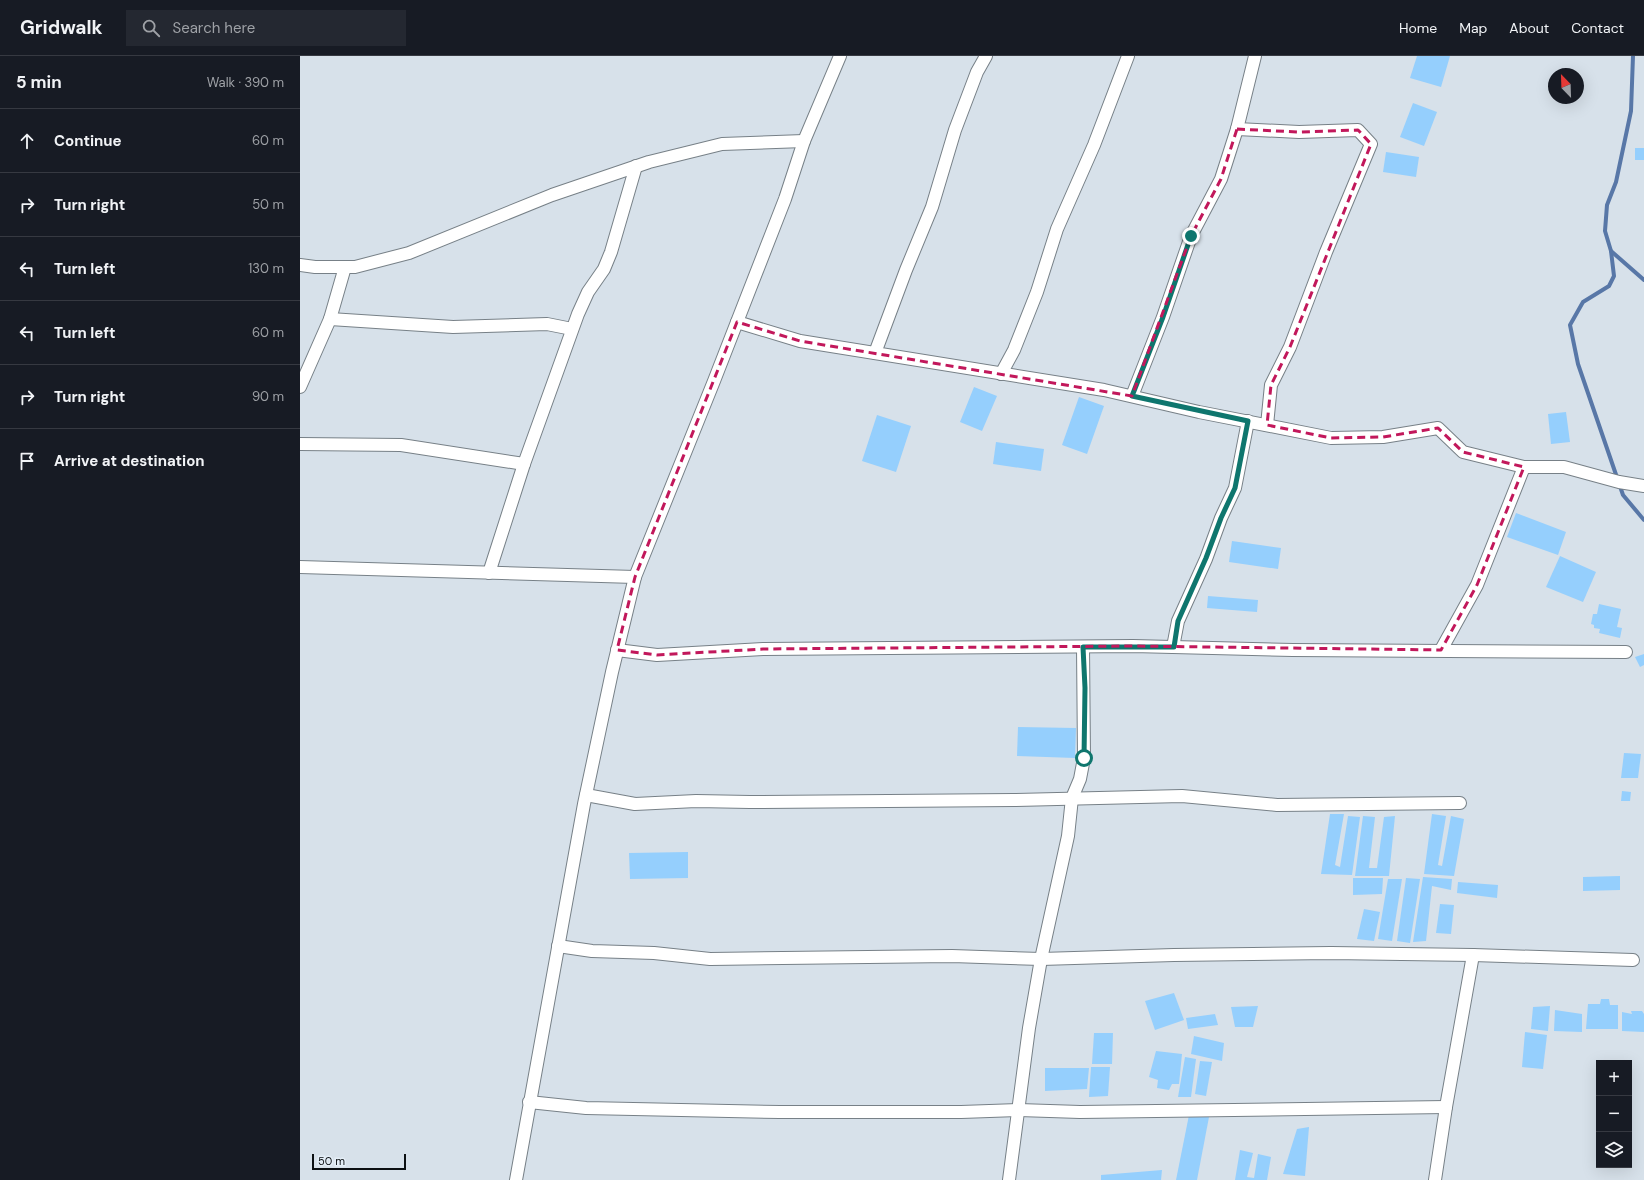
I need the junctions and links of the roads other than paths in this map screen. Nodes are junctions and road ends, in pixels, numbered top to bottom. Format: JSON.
{"nodes":[{"id":1,"x":840,"y":56,"type":"edge"},
{"id":2,"x":986,"y":56,"type":"edge"},
{"id":3,"x":1128,"y":56,"type":"edge"},
{"id":4,"x":1255,"y":56,"type":"edge"},
{"id":5,"x":1237,"y":129,"type":"junction"},
{"id":6,"x":804,"y":141,"type":"junction"},
{"id":7,"x":636,"y":166,"type":"junction"},
{"id":8,"x":300,"y":265,"type":"edge"},
{"id":9,"x":345,"y":267,"type":"junction"},
{"id":10,"x":330,"y":319,"type":"junction"},
{"id":11,"x":737,"y":322,"type":"junction"},
{"id":12,"x":572,"y":328,"type":"junction"},
{"id":13,"x":875,"y":353,"type":"junction"},
{"id":14,"x":1001,"y":374,"type":"junction"},
{"id":15,"x":300,"y":387,"type":"edge"},
{"id":16,"x":1132,"y":396,"type":"junction"},
{"id":17,"x":1248,"y":421,"type":"junction"},
{"id":18,"x":1267,"y":425,"type":"junction"},
{"id":19,"x":300,"y":444,"type":"edge"},
{"id":20,"x":524,"y":464,"type":"junction"},
{"id":21,"x":1524,"y":467,"type":"junction"},
{"id":22,"x":1644,"y":486,"type":"edge"},
{"id":23,"x":300,"y":566,"type":"edge"},
{"id":24,"x":489,"y":573,"type":"junction"},
{"id":25,"x":635,"y":577,"type":"junction"},
{"id":26,"x":1083,"y":647,"type":"junction"},
{"id":27,"x":1174,"y":647,"type":"junction"},
{"id":28,"x":617,"y":650,"type":"junction"},
{"id":29,"x":1441,"y":650,"type":"junction"},
{"id":30,"x":1626,"y":652,"type":"dead end"},
{"id":31,"x":586,"y":795,"type":"junction"},
{"id":32,"x":1072,"y":798,"type":"junction"},
{"id":33,"x":1460,"y":803,"type":"dead end"},
{"id":34,"x":558,"y":946,"type":"junction"},
{"id":35,"x":1473,"y":955,"type":"junction"},
{"id":36,"x":1041,"y":959,"type":"junction"},
{"id":37,"x":1633,"y":960,"type":"dead end"},
{"id":38,"x":529,"y":1102,"type":"junction"},
{"id":39,"x":1446,"y":1107,"type":"junction"},
{"id":40,"x":1019,"y":1110,"type":"junction"},
{"id":41,"x":516,"y":1180,"type":"edge"},
{"id":42,"x":1008,"y":1180,"type":"edge"},
{"id":43,"x":1436,"y":1180,"type":"edge"}],
"edges":[{"from":1,"to":6,"type":"street"},
{"from":2,"to":13,"type":"street"},
{"from":3,"to":14,"type":"street"},
{"from":4,"to":5,"type":"street"},
{"from":5,"to":16,"type":"street"},
{"from":5,"to":18,"type":"street"},
{"from":6,"to":7,"type":"street"},
{"from":6,"to":11,"type":"street"},
{"from":7,"to":9,"type":"street"},
{"from":7,"to":12,"type":"street"},
{"from":8,"to":9,"type":"street"},
{"from":9,"to":10,"type":"street"},
{"from":10,"to":12,"type":"street"},
{"from":10,"to":15,"type":"street"},
{"from":11,"to":13,"type":"street"},
{"from":11,"to":25,"type":"street"},
{"from":12,"to":20,"type":"street"},
{"from":13,"to":14,"type":"street"},
{"from":14,"to":16,"type":"street"},
{"from":16,"to":17,"type":"street"},
{"from":17,"to":18,"type":"street"},
{"from":17,"to":27,"type":"street"},
{"from":18,"to":21,"type":"street"},
{"from":19,"to":20,"type":"street"},
{"from":20,"to":24,"type":"street"},
{"from":21,"to":22,"type":"street"},
{"from":21,"to":29,"type":"street"},
{"from":23,"to":24,"type":"street"},
{"from":24,"to":25,"type":"street"},
{"from":25,"to":28,"type":"street"},
{"from":26,"to":27,"type":"street"},
{"from":26,"to":28,"type":"street"},
{"from":26,"to":32,"type":"street"},
{"from":27,"to":29,"type":"street"},
{"from":28,"to":31,"type":"street"},
{"from":29,"to":30,"type":"street"},
{"from":31,"to":32,"type":"street"},
{"from":31,"to":34,"type":"street"},
{"from":32,"to":33,"type":"street"},
{"from":32,"to":36,"type":"street"},
{"from":34,"to":36,"type":"street"},
{"from":34,"to":38,"type":"street"},
{"from":35,"to":36,"type":"street"},
{"from":35,"to":37,"type":"street"},
{"from":35,"to":39,"type":"street"},
{"from":36,"to":40,"type":"street"},
{"from":38,"to":40,"type":"street"},
{"from":38,"to":41,"type":"street"},
{"from":39,"to":40,"type":"street"},
{"from":39,"to":43,"type":"street"},
{"from":40,"to":42,"type":"street"}]}
